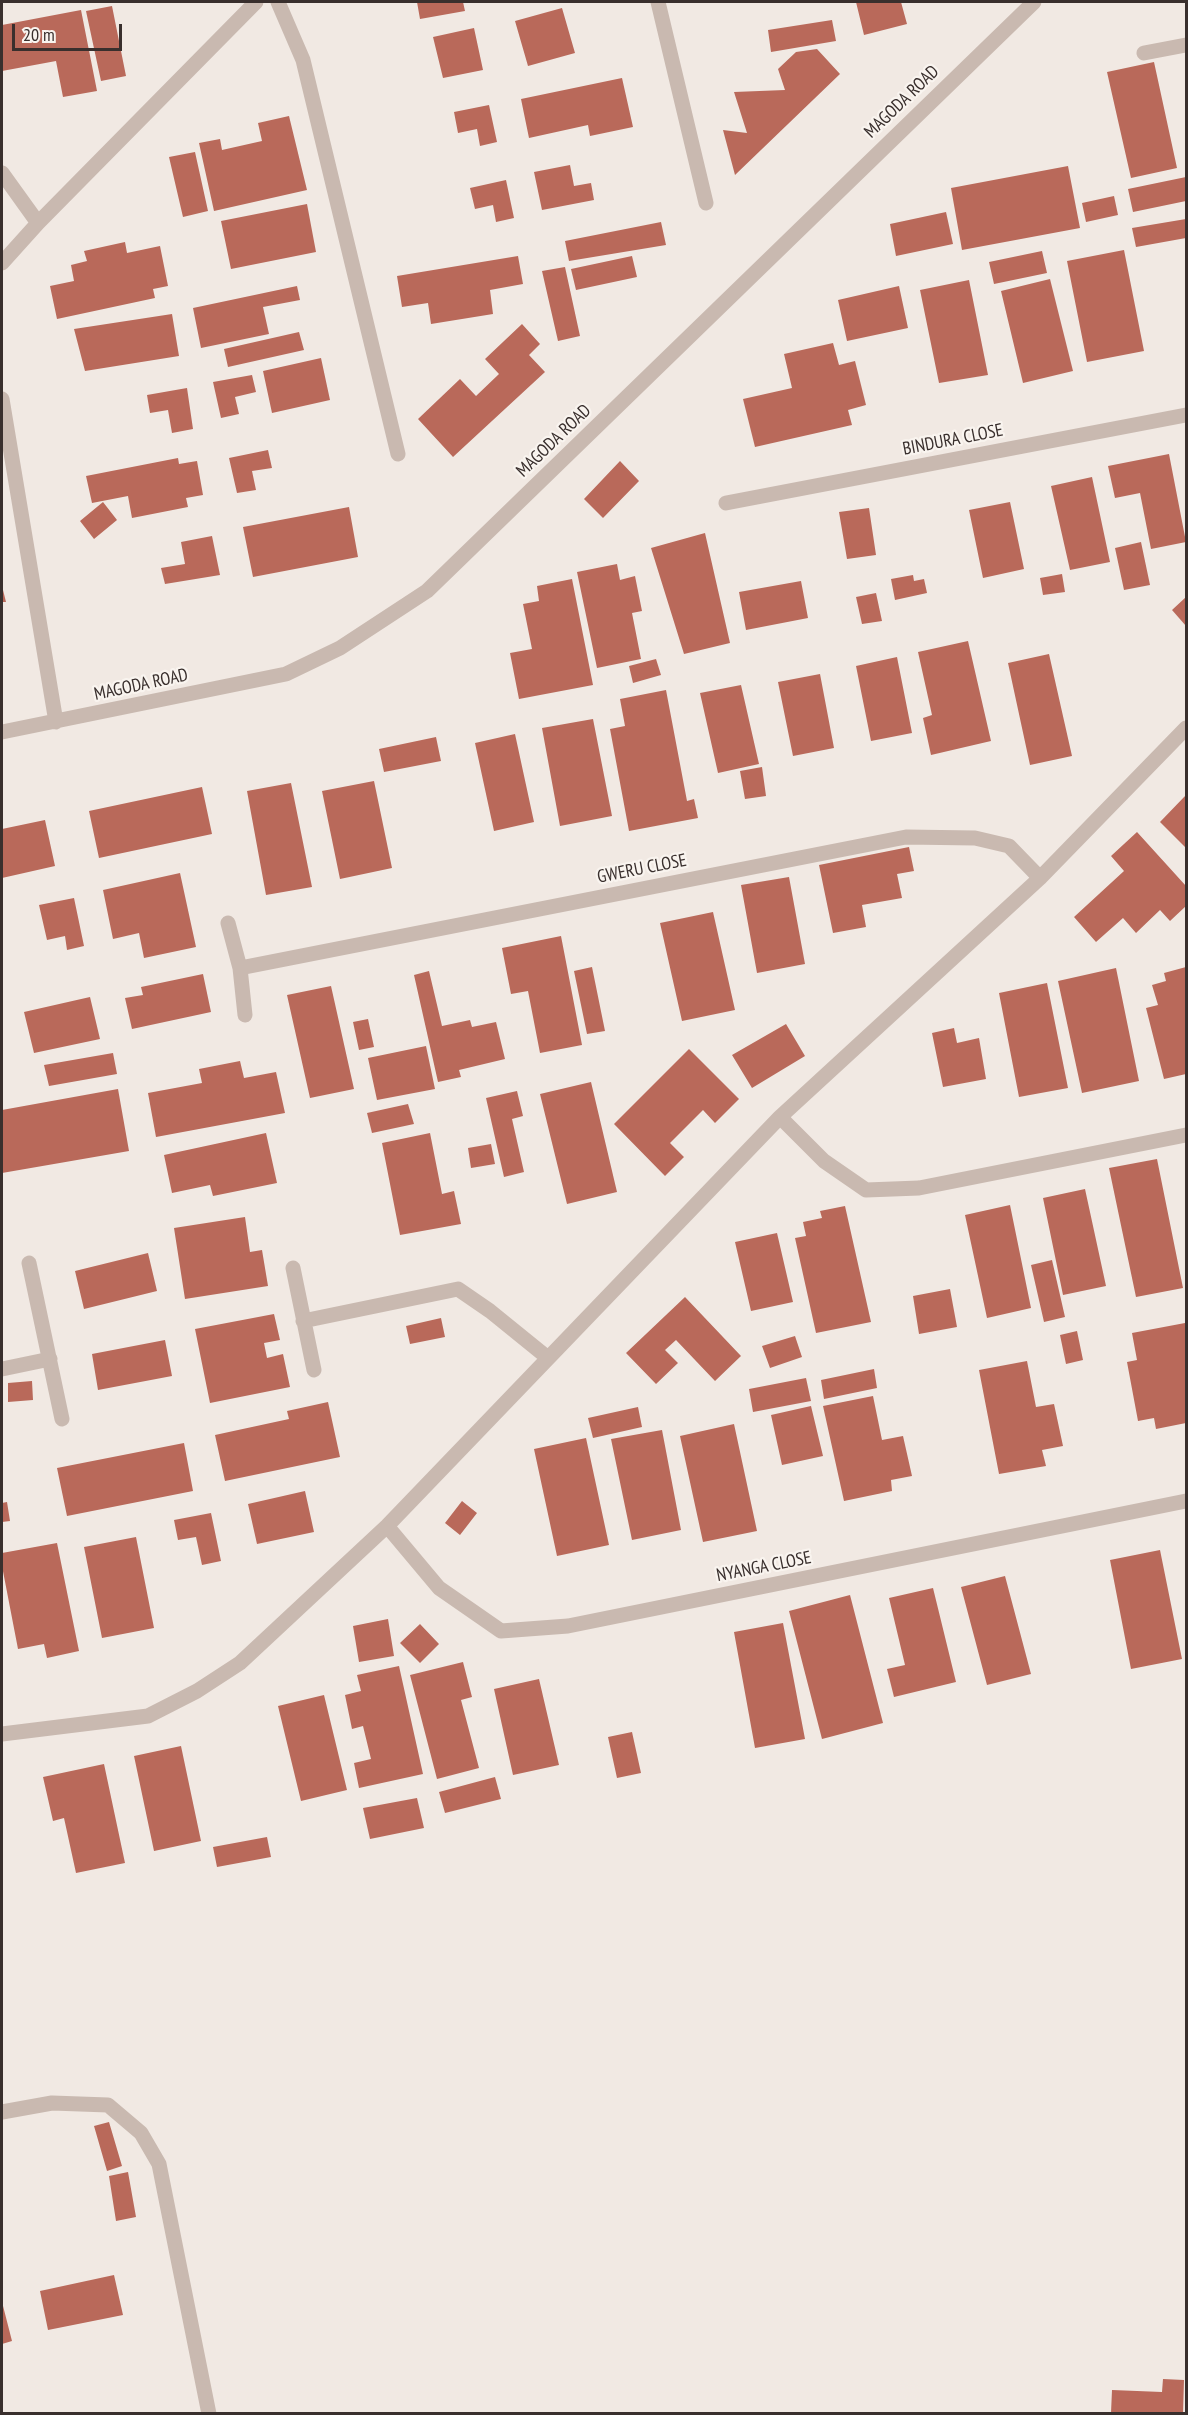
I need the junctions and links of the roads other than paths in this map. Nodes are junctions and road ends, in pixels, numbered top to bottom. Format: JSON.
{"nodes":[{"id":1,"x":256,"y":2,"type":"edge"},
{"id":2,"x":278,"y":2,"type":"edge"},
{"id":3,"x":658,"y":2,"type":"edge"},
{"id":4,"x":1034,"y":2,"type":"edge"},
{"id":5,"x":1186,"y":45,"type":"edge"},
{"id":6,"x":1144,"y":53,"type":"dead end"},
{"id":7,"x":2,"y":173,"type":"edge"},
{"id":8,"x":706,"y":203,"type":"dead end"},
{"id":9,"x":38,"y":223,"type":"junction"},
{"id":10,"x":2,"y":263,"type":"edge"},
{"id":11,"x":2,"y":399,"type":"edge"},
{"id":12,"x":1186,"y":415,"type":"edge"},
{"id":13,"x":398,"y":454,"type":"dead end"},
{"id":14,"x":726,"y":503,"type":"dead end"},
{"id":15,"x":56,"y":722,"type":"junction"},
{"id":16,"x":1186,"y":728,"type":"edge"},
{"id":17,"x":2,"y":732,"type":"edge"},
{"id":18,"x":1040,"y":878,"type":"junction"},
{"id":19,"x":228,"y":923,"type":"dead end"},
{"id":20,"x":240,"y":968,"type":"junction"},
{"id":21,"x":245,"y":1015,"type":"dead end"},
{"id":22,"x":780,"y":1117,"type":"junction"},
{"id":23,"x":1186,"y":1136,"type":"edge"},
{"id":24,"x":29,"y":1263,"type":"dead end"},
{"id":25,"x":293,"y":1268,"type":"dead end"},
{"id":26,"x":303,"y":1321,"type":"junction"},
{"id":27,"x":548,"y":1358,"type":"junction"},
{"id":28,"x":50,"y":1359,"type":"junction"},
{"id":29,"x":2,"y":1369,"type":"edge"},
{"id":30,"x":314,"y":1371,"type":"dead end"},
{"id":31,"x":62,"y":1419,"type":"dead end"},
{"id":32,"x":1186,"y":1501,"type":"edge"},
{"id":33,"x":387,"y":1526,"type":"junction"},
{"id":34,"x":2,"y":1734,"type":"edge"},
{"id":35,"x":2,"y":2112,"type":"edge"},
{"id":36,"x":209,"y":2414,"type":"edge"}],
"edges":[{"from":1,"to":9,"type":"street"},
{"from":2,"to":13,"type":"street"},
{"from":3,"to":8,"type":"street"},
{"from":4,"to":15,"type":"street","name":"MAGODA ROAD"},
{"from":5,"to":6,"type":"street"},
{"from":7,"to":9,"type":"street"},
{"from":9,"to":10,"type":"street"},
{"from":11,"to":15,"type":"street"},
{"from":12,"to":14,"type":"street","name":"BINDURA CLOSE"},
{"from":15,"to":17,"type":"street","name":"MAGODA ROAD"},
{"from":16,"to":18,"type":"street"},
{"from":18,"to":20,"type":"street","name":"GWERU CLOSE"},
{"from":18,"to":22,"type":"street"},
{"from":19,"to":20,"type":"street"},
{"from":20,"to":21,"type":"street"},
{"from":22,"to":23,"type":"street"},
{"from":22,"to":27,"type":"street"},
{"from":24,"to":28,"type":"street"},
{"from":25,"to":26,"type":"street"},
{"from":26,"to":27,"type":"street"},
{"from":26,"to":30,"type":"street"},
{"from":27,"to":33,"type":"street"},
{"from":28,"to":29,"type":"street"},
{"from":28,"to":31,"type":"street"},
{"from":32,"to":33,"type":"street","name":"NYANGA CLOSE"},
{"from":33,"to":34,"type":"street"},
{"from":35,"to":36,"type":"street"}]}
